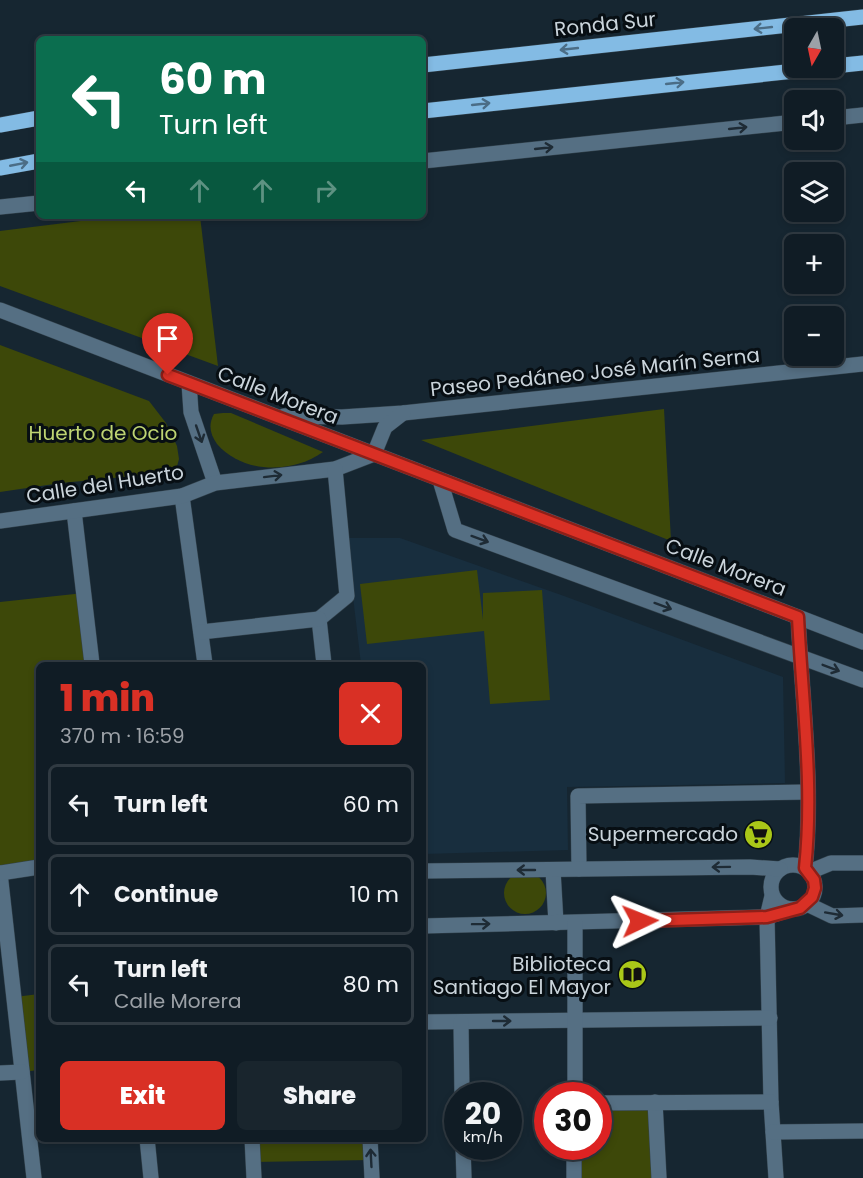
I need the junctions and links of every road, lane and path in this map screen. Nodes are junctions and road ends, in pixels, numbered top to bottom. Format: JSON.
{"nodes":[{"id":1,"x":863,"y":17,"type":"edge"},
{"id":2,"x":863,"y":63,"type":"edge"},
{"id":3,"x":426,"y":64,"type":"edge"},
{"id":4,"x":844,"y":65,"type":"edge"},
{"id":5,"x":784,"y":72,"type":"edge"},
{"id":6,"x":426,"y":111,"type":"edge"},
{"id":7,"x":863,"y":115,"type":"edge"},
{"id":8,"x":844,"y":117,"type":"edge"},
{"id":9,"x":36,"y":119,"type":"edge"},
{"id":10,"x":784,"y":123,"type":"edge"},
{"id":11,"x":0,"y":125,"type":"edge"},
{"id":12,"x":36,"y":161,"type":"edge"},
{"id":13,"x":426,"y":161,"type":"edge"},
{"id":14,"x":0,"y":168,"type":"edge"},
{"id":15,"x":36,"y":203,"type":"edge"},
{"id":16,"x":0,"y":207,"type":"edge"},
{"id":17,"x":0,"y":310,"type":"edge"},
{"id":18,"x":863,"y":364,"type":"edge"},
{"id":19,"x":189,"y":383,"type":"junction"},
{"id":20,"x":403,"y":413,"type":"junction"},
{"id":21,"x":275,"y":416,"type":"junction"},
{"id":22,"x":374,"y":454,"type":"junction"},
{"id":23,"x":335,"y":469,"type":"junction"},
{"id":24,"x":440,"y":480,"type":"junction"},
{"id":25,"x":215,"y":483,"type":"junction"},
{"id":26,"x":182,"y":496,"type":"junction"},
{"id":27,"x":74,"y":511,"type":"junction"},
{"id":28,"x":0,"y":521,"type":"edge"},
{"id":29,"x":798,"y":617,"type":"junction"},
{"id":30,"x":319,"y":619,"type":"junction"},
{"id":31,"x":201,"y":632,"type":"junction"},
{"id":32,"x":863,"y":642,"type":"edge"},
{"id":33,"x":800,"y":656,"type":"junction"},
{"id":34,"x":92,"y":662,"type":"edge"},
{"id":35,"x":205,"y":662,"type":"edge"},
{"id":36,"x":324,"y":662,"type":"edge"},
{"id":37,"x":863,"y":680,"type":"edge"},
{"id":38,"x":808,"y":792,"type":"junction"},
{"id":39,"x":863,"y":862,"type":"edge"},
{"id":40,"x":36,"y":867,"type":"edge"},
{"id":41,"x":579,"y":869,"type":"junction"},
{"id":42,"x":780,"y":869,"type":"junction"},
{"id":43,"x":554,"y":870,"type":"junction"},
{"id":44,"x":807,"y":870,"type":"junction"},
{"id":45,"x":426,"y":871,"type":"edge"},
{"id":46,"x":0,"y":873,"type":"edge"},
{"id":47,"x":772,"y":896,"type":"junction"},
{"id":48,"x":799,"y":906,"type":"junction"},
{"id":49,"x":863,"y":915,"type":"edge"},
{"id":50,"x":767,"y":917,"type":"junction"},
{"id":51,"x":575,"y":922,"type":"junction"},
{"id":52,"x":556,"y":923,"type":"junction"},
{"id":53,"x":426,"y":926,"type":"edge"},
{"id":54,"x":6,"y":976,"type":"edge"},
{"id":55,"x":770,"y":1018,"type":"junction"},
{"id":56,"x":575,"y":1021,"type":"junction"},
{"id":57,"x":426,"y":1022,"type":"edge"},
{"id":58,"x":461,"y":1022,"type":"junction"},
{"id":59,"x":22,"y":1072,"type":"junction"},
{"id":60,"x":0,"y":1073,"type":"edge"},
{"id":61,"x":462,"y":1082,"type":"edge"},
{"id":62,"x":575,"y":1082,"type":"edge"},
{"id":63,"x":771,"y":1101,"type":"junction"},
{"id":64,"x":655,"y":1102,"type":"junction"},
{"id":65,"x":612,"y":1103,"type":"edge"},
{"id":66,"x":863,"y":1131,"type":"edge"},
{"id":67,"x":773,"y":1132,"type":"junction"},
{"id":68,"x":147,"y":1142,"type":"edge"},
{"id":69,"x":252,"y":1142,"type":"edge"},
{"id":70,"x":370,"y":1142,"type":"edge"},
{"id":71,"x":463,"y":1160,"type":"edge"},
{"id":72,"x":574,"y":1160,"type":"edge"},
{"id":73,"x":34,"y":1178,"type":"edge"},
{"id":74,"x":151,"y":1178,"type":"edge"},
{"id":75,"x":254,"y":1178,"type":"edge"},
{"id":76,"x":372,"y":1178,"type":"edge"},
{"id":77,"x":464,"y":1178,"type":"edge"},
{"id":78,"x":574,"y":1178,"type":"edge"},
{"id":79,"x":659,"y":1178,"type":"edge"},
{"id":80,"x":776,"y":1178,"type":"edge"}],
"edges":[{"from":1,"to":3,"type":"main road","name":"Ronda Sur","one_way":true},
{"from":2,"to":4,"type":"main road"},
{"from":6,"to":5,"type":"main road","one_way":true},
{"from":7,"to":8,"type":"street"},
{"from":9,"to":11,"type":"main road"},
{"from":13,"to":10,"type":"street","one_way":true},
{"from":14,"to":12,"type":"main road","one_way":true},
{"from":15,"to":16,"type":"street"},
{"from":17,"to":19,"type":"street","name":"Calle Morera"},
{"from":18,"to":20,"type":"street","name":"Paseo Pedáneo José Marín Serna"},
{"from":19,"to":21,"type":"street","name":"Calle Morera"},
{"from":19,"to":25,"type":"street","one_way":true},
{"from":20,"to":21,"type":"street","name":"Paseo Pedáneo José Marín Serna"},
{"from":20,"to":22,"type":"street"},
{"from":21,"to":22,"type":"street","name":"Calle Morera"},
{"from":22,"to":23,"type":"street","name":"Calle del Huerto"},
{"from":22,"to":24,"type":"street","name":"Calle Morera"},
{"from":25,"to":23,"type":"street","name":"Calle del Huerto","one_way":true},
{"from":23,"to":30,"type":"street"},
{"from":24,"to":29,"type":"street","name":"Calle Morera"},
{"from":24,"to":33,"type":"street","one_way":true},
{"from":25,"to":26,"type":"street","name":"Calle del Huerto"},
{"from":26,"to":27,"type":"street","name":"Calle del Huerto"},
{"from":26,"to":31,"type":"street"},
{"from":27,"to":28,"type":"street","name":"Calle del Huerto"},
{"from":27,"to":34,"type":"street"},
{"from":29,"to":32,"type":"street","name":"Calle Morera"},
{"from":29,"to":33,"type":"street"},
{"from":30,"to":31,"type":"street"},
{"from":30,"to":36,"type":"street"},
{"from":31,"to":35,"type":"street"},
{"from":33,"to":37,"type":"street","one_way":true},
{"from":33,"to":38,"type":"street"},
{"from":38,"to":41,"type":"street"},
{"from":38,"to":44,"type":"street"},
{"from":39,"to":44,"type":"street"},
{"from":40,"to":46,"type":"street"},
{"from":42,"to":41,"type":"street","one_way":true},
{"from":41,"to":43,"type":"street"},
{"from":42,"to":44,"type":"street"},
{"from":42,"to":47,"type":"street"},
{"from":43,"to":45,"type":"street","one_way":true},
{"from":43,"to":52,"type":"street"},
{"from":44,"to":48,"type":"street"},
{"from":46,"to":54,"type":"street"},
{"from":47,"to":48,"type":"street"},
{"from":47,"to":50,"type":"street"},
{"from":48,"to":49,"type":"street","one_way":true},
{"from":48,"to":50,"type":"street"},
{"from":50,"to":51,"type":"street"},
{"from":50,"to":55,"type":"street"},
{"from":51,"to":52,"type":"street"},
{"from":51,"to":56,"type":"street"},
{"from":53,"to":52,"type":"street","one_way":true},
{"from":54,"to":59,"type":"street"},
{"from":55,"to":56,"type":"street"},
{"from":55,"to":63,"type":"street"},
{"from":58,"to":56,"type":"street","one_way":true},
{"from":56,"to":62,"type":"street"},
{"from":57,"to":58,"type":"street"},
{"from":58,"to":61,"type":"street"},
{"from":59,"to":60,"type":"street"},
{"from":59,"to":73,"type":"street"},
{"from":63,"to":64,"type":"street"},
{"from":63,"to":67,"type":"street"},
{"from":64,"to":65,"type":"street"},
{"from":64,"to":79,"type":"street"},
{"from":66,"to":67,"type":"street"},
{"from":67,"to":80,"type":"street"},
{"from":68,"to":74,"type":"street"},
{"from":69,"to":75,"type":"street"},
{"from":76,"to":70,"type":"street","one_way":true},
{"from":71,"to":77,"type":"street"},
{"from":72,"to":78,"type":"street"}]}
